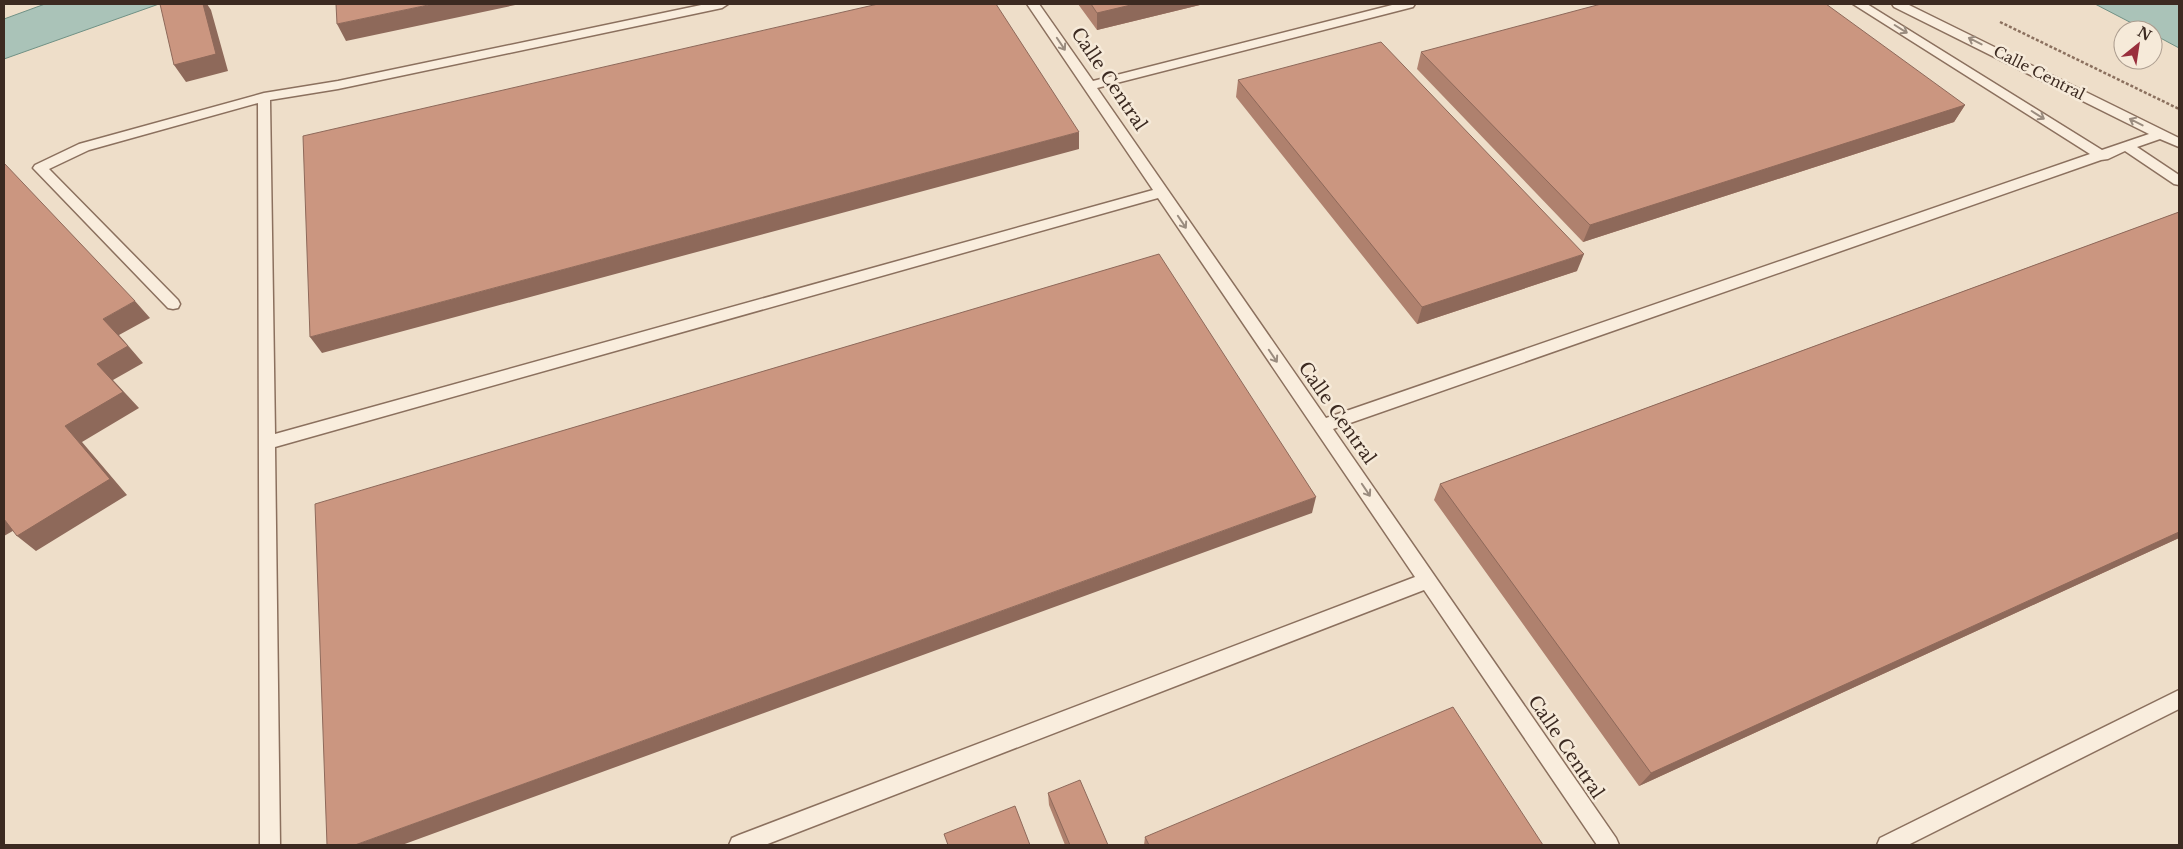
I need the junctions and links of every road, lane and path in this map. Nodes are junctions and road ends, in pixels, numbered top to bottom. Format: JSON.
{"nodes":[{"id":1,"x":722,"y":4,"type":"edge"},
{"id":2,"x":1033,"y":4,"type":"edge"},
{"id":3,"x":1410,"y":4,"type":"edge"},
{"id":4,"x":1859,"y":4,"type":"edge"},
{"id":5,"x":1898,"y":4,"type":"edge"},
{"id":6,"x":1996,"y":20,"type":"dead end"},
{"id":7,"x":1090,"y":86,"type":"junction"},
{"id":8,"x":264,"y":97,"type":"junction"},
{"id":9,"x":2179,"y":109,"type":"edge"},
{"id":10,"x":2161,"y":134,"type":"junction"},
{"id":11,"x":2179,"y":143,"type":"edge"},
{"id":12,"x":2128,"y":147,"type":"junction"},
{"id":13,"x":2103,"y":156,"type":"junction"},
{"id":14,"x":2179,"y":181,"type":"edge"},
{"id":15,"x":1162,"y":192,"type":"junction"},
{"id":16,"x":173,"y":304,"type":"dead end"},
{"id":17,"x":1322,"y":426,"type":"junction"},
{"id":18,"x":268,"y":443,"type":"junction"},
{"id":19,"x":1428,"y":580,"type":"junction"},
{"id":20,"x":2179,"y":699,"type":"edge"},
{"id":21,"x":270,"y":845,"type":"edge"},
{"id":22,"x":739,"y":845,"type":"edge"},
{"id":23,"x":1609,"y":845,"type":"edge"},
{"id":24,"x":1887,"y":845,"type":"edge"}],
"edges":[{"from":1,"to":8,"type":"lane"},
{"from":2,"to":7,"type":"lane","name":"Calle Central","one_way":true},
{"from":3,"to":7,"type":"lane"},
{"from":4,"to":13,"type":"lane","one_way":true},
{"from":10,"to":5,"type":"lane","name":"Calle Central","one_way":true},
{"from":6,"to":9,"type":"path"},
{"from":7,"to":15,"type":"lane","name":"Calle Central"},
{"from":8,"to":16,"type":"lane"},
{"from":8,"to":18,"type":"lane"},
{"from":10,"to":11,"type":"lane","name":"Calle Central"},
{"from":10,"to":12,"type":"lane"},
{"from":12,"to":13,"type":"lane"},
{"from":12,"to":14,"type":"lane"},
{"from":13,"to":17,"type":"lane"},
{"from":15,"to":17,"type":"lane","name":"Calle Central","one_way":true},
{"from":15,"to":18,"type":"lane"},
{"from":17,"to":19,"type":"lane","name":"Calle Central","one_way":true},
{"from":18,"to":21,"type":"lane"},
{"from":19,"to":22,"type":"lane"},
{"from":19,"to":23,"type":"lane","name":"Calle Central"},
{"from":20,"to":24,"type":"lane"}]}
